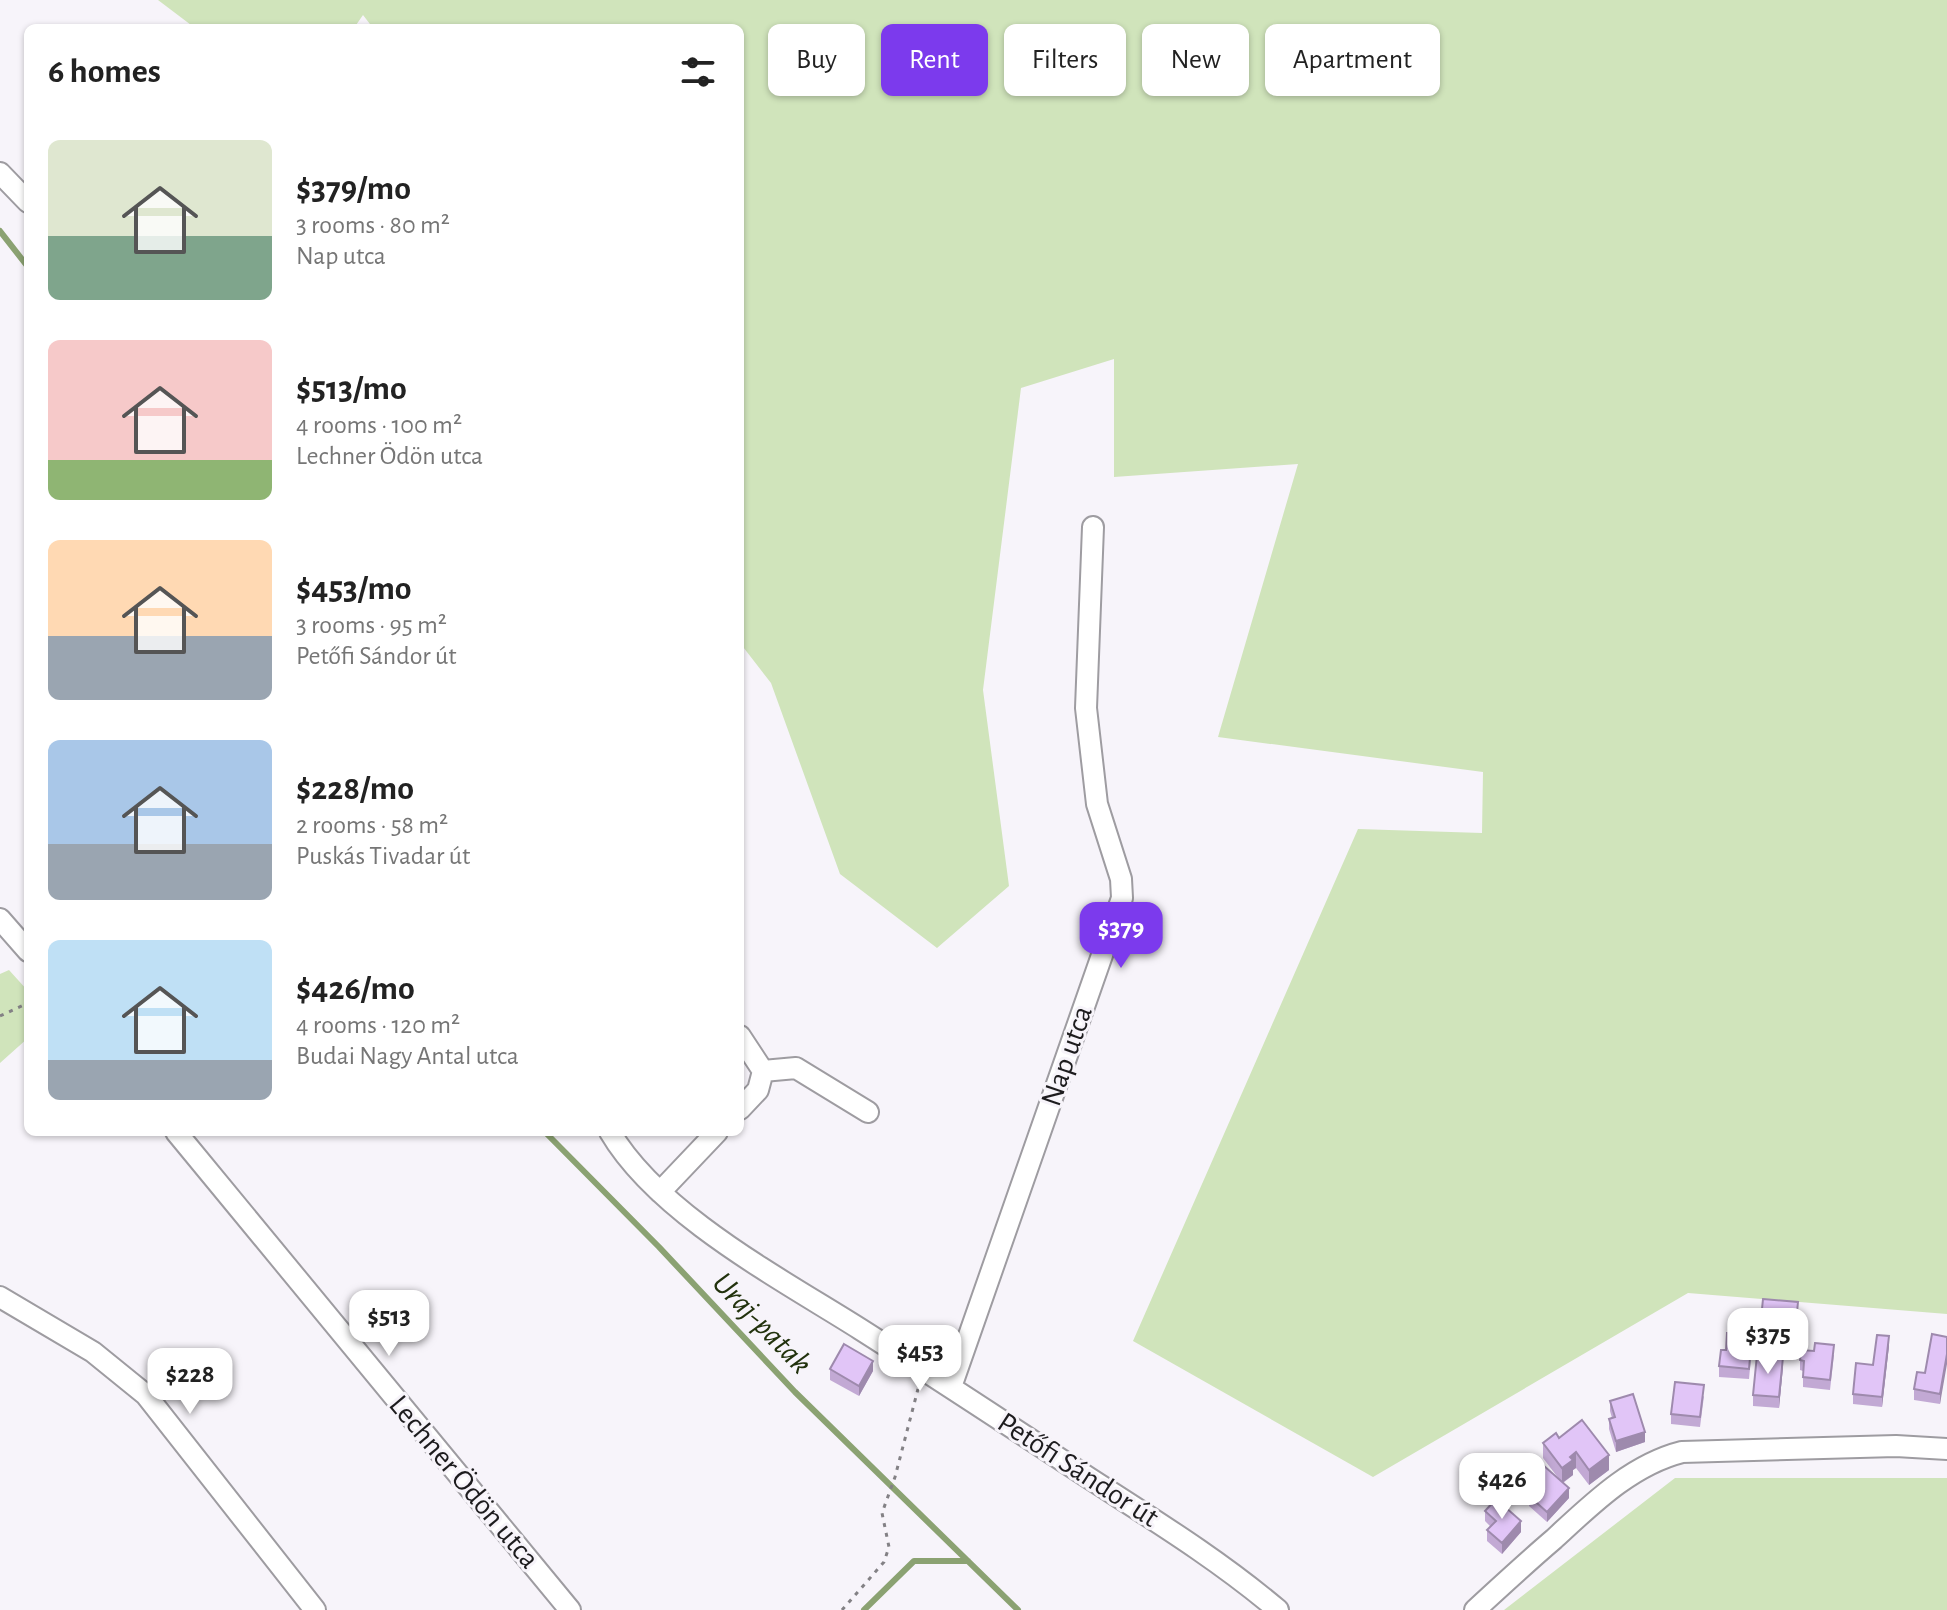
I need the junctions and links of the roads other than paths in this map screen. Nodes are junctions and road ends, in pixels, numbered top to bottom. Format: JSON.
{"nodes":[{"id":1,"x":0,"y":173,"type":"edge"},
{"id":2,"x":24,"y":198,"type":"edge"},
{"id":3,"x":1093,"y":527,"type":"dead end"},
{"id":4,"x":0,"y":919,"type":"edge"},
{"id":5,"x":24,"y":946,"type":"edge"},
{"id":6,"x":744,"y":1042,"type":"edge"},
{"id":7,"x":763,"y":1071,"type":"junction"},
{"id":8,"x":744,"y":1105,"type":"edge"},
{"id":9,"x":868,"y":1112,"type":"dead end"},
{"id":10,"x":179,"y":1136,"type":"edge"},
{"id":11,"x":613,"y":1136,"type":"edge"},
{"id":12,"x":713,"y":1136,"type":"edge"},
{"id":13,"x":660,"y":1192,"type":"junction"},
{"id":14,"x":0,"y":1297,"type":"edge"},
{"id":15,"x":951,"y":1387,"type":"junction"},
{"id":16,"x":1947,"y":1449,"type":"edge"},
{"id":17,"x":315,"y":1610,"type":"edge"},
{"id":18,"x":570,"y":1610,"type":"edge"},
{"id":19,"x":1278,"y":1610,"type":"edge"},
{"id":20,"x":1475,"y":1610,"type":"edge"}],
"edges":[{"from":1,"to":2,"type":"street"},
{"from":3,"to":15,"type":"street","name":"Nap utca"},
{"from":4,"to":5,"type":"street"},
{"from":6,"to":7,"type":"street"},
{"from":7,"to":8,"type":"street"},
{"from":7,"to":9,"type":"street"},
{"from":10,"to":18,"type":"street","name":"Lechner Ödön utca"},
{"from":11,"to":13,"type":"street","name":"Petőfi Sándor út"},
{"from":12,"to":13,"type":"street"},
{"from":13,"to":15,"type":"street","name":"Petőfi Sándor út"},
{"from":14,"to":17,"type":"street"},
{"from":15,"to":19,"type":"street","name":"Petőfi Sándor út"},
{"from":16,"to":20,"type":"street"}]}
